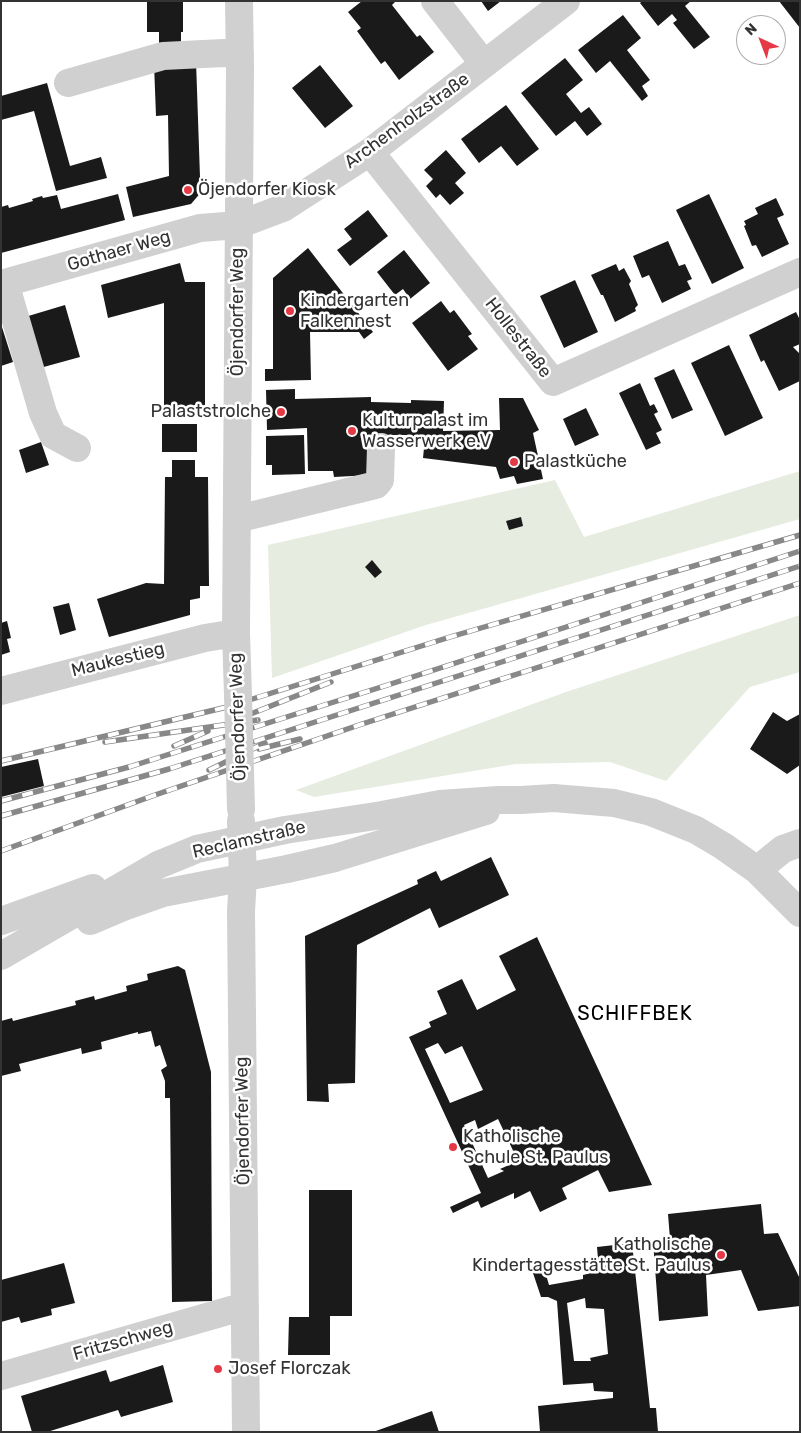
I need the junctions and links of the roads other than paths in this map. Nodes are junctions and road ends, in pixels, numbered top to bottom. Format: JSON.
{"nodes":[{"id":1,"x":239,"y":1,"type":"edge"},
{"id":2,"x":435,"y":1,"type":"edge"},
{"id":3,"x":566,"y":1,"type":"edge"},
{"id":4,"x":240,"y":54,"type":"junction"},
{"id":5,"x":484,"y":64,"type":"junction"},
{"id":6,"x":68,"y":83,"type":"dead end"},
{"id":7,"x":370,"y":152,"type":"junction"},
{"id":8,"x":238,"y":224,"type":"junction"},
{"id":9,"x":800,"y":272,"type":"edge"},
{"id":10,"x":3,"y":283,"type":"edge"},
{"id":11,"x":381,"y":447,"type":"dead end"},
{"id":12,"x":77,"y":448,"type":"dead end"},
{"id":13,"x":237,"y":519,"type":"junction"},
{"id":14,"x":236,"y":632,"type":"junction"},
{"id":15,"x":1,"y":690,"type":"edge"},
{"id":16,"x":520,"y":800,"type":"junction"},
{"id":17,"x":241,"y":839,"type":"junction"},
{"id":18,"x":800,"y":843,"type":"edge"},
{"id":19,"x":158,"y":865,"type":"junction"},
{"id":20,"x":757,"y":870,"type":"junction"},
{"id":21,"x":243,"y":878,"type":"junction"},
{"id":22,"x":800,"y":913,"type":"edge"},
{"id":23,"x":1,"y":921,"type":"edge"},
{"id":24,"x":1,"y":956,"type":"edge"},
{"id":25,"x":1,"y":961,"type":"edge"},
{"id":26,"x":245,"y":1306,"type":"junction"},
{"id":27,"x":1,"y":1376,"type":"edge"},
{"id":28,"x":246,"y":1432,"type":"edge"}],
"edges":[{"from":1,"to":4,"type":"street","name":"Öjendorfer Weg"},
{"from":2,"to":5,"type":"street"},
{"from":3,"to":5,"type":"street","name":"Archenholzstraße"},
{"from":4,"to":6,"type":"street"},
{"from":4,"to":8,"type":"street","name":"Öjendorfer Weg"},
{"from":5,"to":7,"type":"street","name":"Archenholzstraße"},
{"from":7,"to":8,"type":"street","name":"Archenholzstraße"},
{"from":7,"to":9,"type":"street","name":"Hollestraße"},
{"from":8,"to":10,"type":"street","name":"Gothaer Weg"},
{"from":8,"to":13,"type":"street","name":"Öjendorfer Weg"},
{"from":10,"to":12,"type":"street"},
{"from":11,"to":13,"type":"street"},
{"from":13,"to":14,"type":"street","name":"Öjendorfer Weg"},
{"from":14,"to":15,"type":"street","name":"Maukestieg"},
{"from":14,"to":17,"type":"street","name":"Öjendorfer Weg","bridge":true},
{"from":16,"to":17,"type":"street","name":"Reclamstraße"},
{"from":16,"to":20,"type":"street","name":"Reclamstraße"},
{"from":16,"to":21,"type":"street","name":"Reclamstraße"},
{"from":17,"to":19,"type":"street","name":"Reclamstraße"},
{"from":17,"to":21,"type":"street","name":"Öjendorfer Weg"},
{"from":18,"to":20,"type":"street"},
{"from":19,"to":23,"type":"street"},
{"from":19,"to":24,"type":"street","name":"Reclamstraße"},
{"from":20,"to":22,"type":"street","name":"Reclamstraße"},
{"from":21,"to":25,"type":"street","name":"Reclamstraße"},
{"from":21,"to":26,"type":"street","name":"Öjendorfer Weg"},
{"from":26,"to":27,"type":"street","name":"Fritzschweg"},
{"from":26,"to":28,"type":"street","name":"Öjendorfer Weg"}]}
